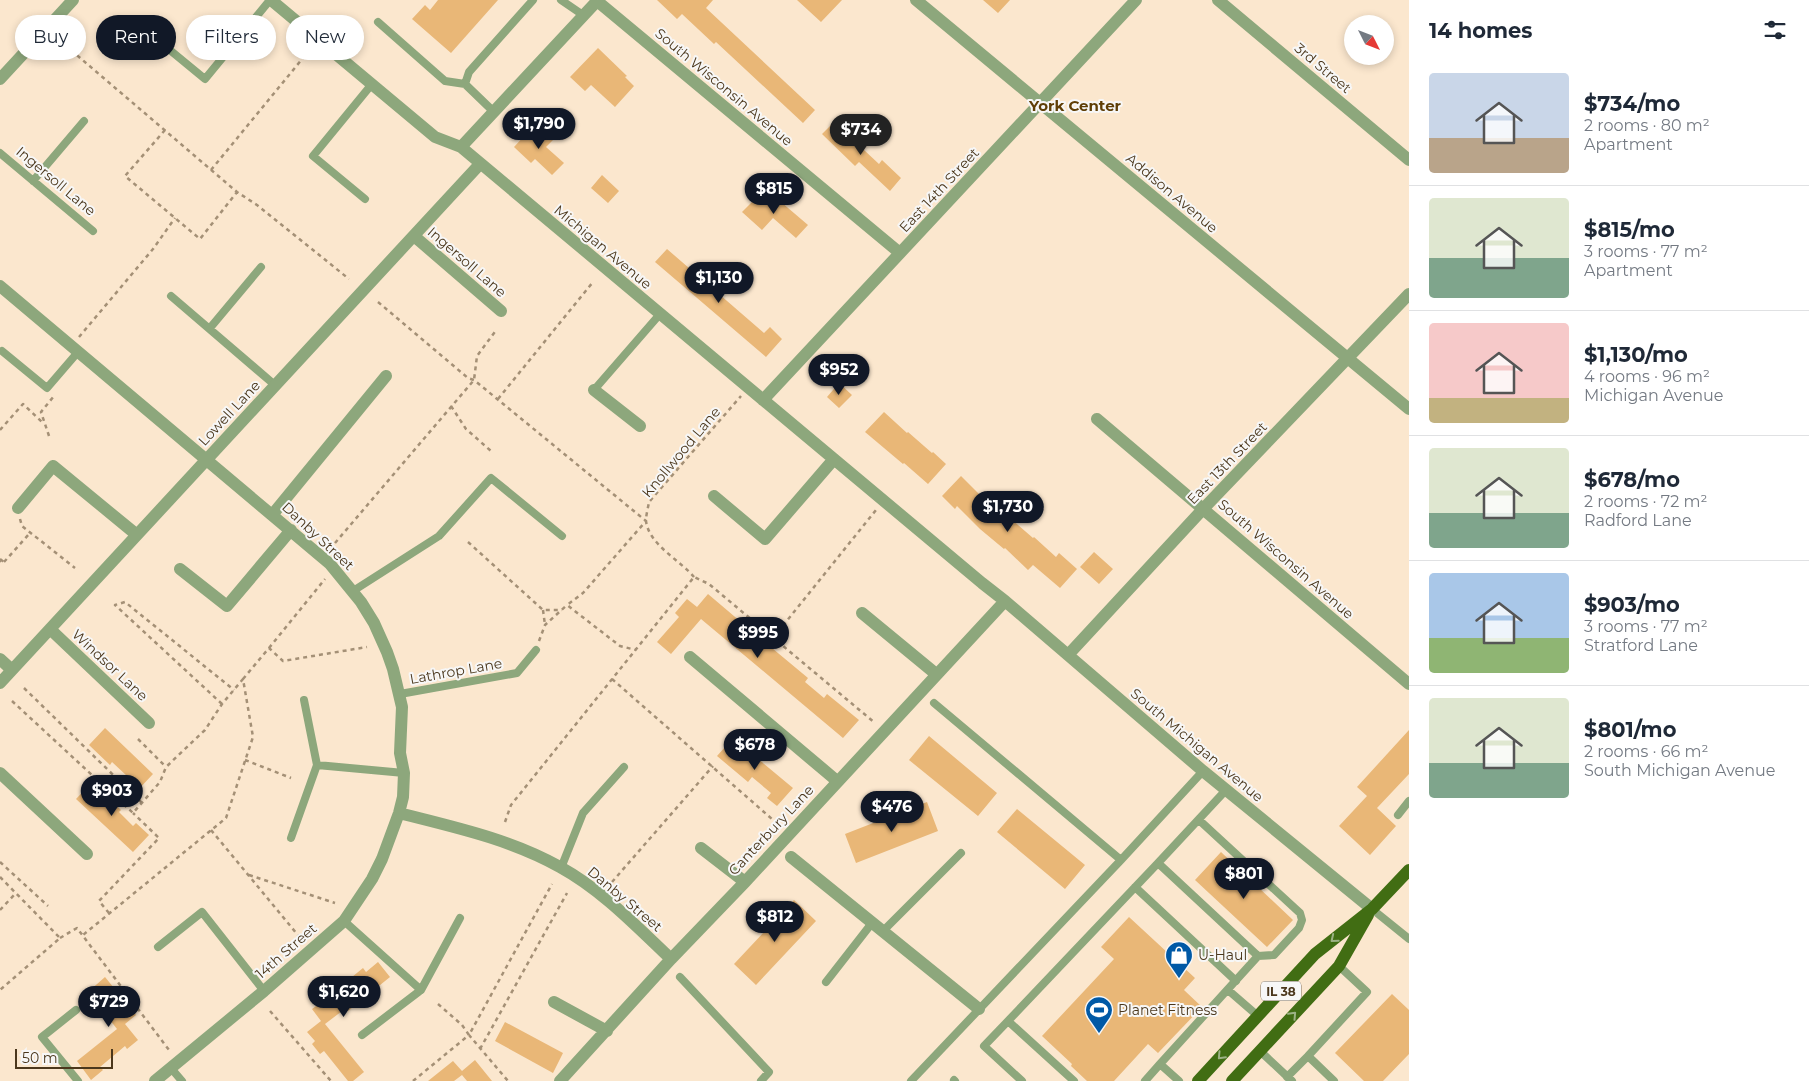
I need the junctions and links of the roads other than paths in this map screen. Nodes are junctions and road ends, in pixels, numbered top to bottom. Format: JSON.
{"nodes":[{"id":1,"x":73,"y":0,"type":"edge"},
{"id":2,"x":271,"y":0,"type":"edge"},
{"id":3,"x":532,"y":0,"type":"edge"},
{"id":4,"x":561,"y":0,"type":"edge"},
{"id":5,"x":597,"y":0,"type":"edge"},
{"id":6,"x":916,"y":0,"type":"edge"},
{"id":7,"x":1136,"y":0,"type":"edge"},
{"id":8,"x":1218,"y":0,"type":"edge"},
{"id":9,"x":583,"y":15,"type":"junction"},
{"id":10,"x":378,"y":22,"type":"dead end"},
{"id":11,"x":176,"y":55,"type":"edge"},
{"id":12,"x":0,"y":78,"type":"edge"},
{"id":13,"x":372,"y":84,"type":"junction"},
{"id":14,"x":465,"y":84,"type":"junction"},
{"id":15,"x":1040,"y":104,"type":"junction"},
{"id":16,"x":494,"y":112,"type":"junction"},
{"id":17,"x":84,"y":121,"type":"dead end"},
{"id":18,"x":461,"y":147,"type":"junction"},
{"id":19,"x":0,"y":153,"type":"edge"},
{"id":20,"x":1409,"y":160,"type":"edge"},
{"id":21,"x":480,"y":164,"type":"junction"},
{"id":22,"x":33,"y":181,"type":"junction"},
{"id":23,"x":365,"y":200,"type":"dead end"},
{"id":24,"x":93,"y":231,"type":"dead end"},
{"id":25,"x":414,"y":236,"type":"junction"},
{"id":26,"x":900,"y":253,"type":"junction"},
{"id":27,"x":261,"y":267,"type":"dead end"},
{"id":28,"x":0,"y":286,"type":"edge"},
{"id":29,"x":1409,"y":294,"type":"edge"},
{"id":30,"x":171,"y":296,"type":"dead end"},
{"id":31,"x":501,"y":311,"type":"dead end"},
{"id":32,"x":660,"y":314,"type":"junction"},
{"id":33,"x":210,"y":328,"type":"junction"},
{"id":34,"x":75,"y":349,"type":"junction"},
{"id":35,"x":2,"y":352,"type":"dead end"},
{"id":36,"x":1348,"y":358,"type":"junction"},
{"id":37,"x":386,"y":376,"type":"dead end"},
{"id":38,"x":276,"y":386,"type":"junction"},
{"id":39,"x":594,"y":390,"type":"joint"},
{"id":40,"x":763,"y":400,"type":"junction"},
{"id":41,"x":1409,"y":409,"type":"edge"},
{"id":42,"x":1097,"y":419,"type":"dead end"},
{"id":43,"x":640,"y":426,"type":"dead end"},
{"id":44,"x":834,"y":459,"type":"junction"},
{"id":45,"x":206,"y":460,"type":"junction"},
{"id":46,"x":714,"y":496,"type":"dead end"},
{"id":47,"x":1204,"y":508,"type":"junction"},
{"id":48,"x":18,"y":513,"type":"road end"},
{"id":49,"x":273,"y":514,"type":"junction"},
{"id":50,"x":291,"y":530,"type":"junction"},
{"id":51,"x":137,"y":534,"type":"junction"},
{"id":52,"x":562,"y":536,"type":"dead end"},
{"id":53,"x":180,"y":569,"type":"dead end"},
{"id":54,"x":353,"y":591,"type":"junction"},
{"id":55,"x":1005,"y":601,"type":"junction"},
{"id":56,"x":862,"y":613,"type":"dead end"},
{"id":57,"x":50,"y":629,"type":"junction"},
{"id":58,"x":536,"y":650,"type":"dead end"},
{"id":59,"x":1068,"y":654,"type":"junction"},
{"id":60,"x":690,"y":656,"type":"dead end"},
{"id":61,"x":0,"y":659,"type":"edge"},
{"id":62,"x":12,"y":670,"type":"junction"},
{"id":63,"x":936,"y":674,"type":"junction"},
{"id":64,"x":0,"y":683,"type":"edge"},
{"id":65,"x":1409,"y":684,"type":"edge"},
{"id":66,"x":400,"y":694,"type":"junction"},
{"id":67,"x":304,"y":700,"type":"dead end"},
{"id":68,"x":934,"y":703,"type":"dead end"},
{"id":69,"x":149,"y":722,"type":"dead end"},
{"id":70,"x":317,"y":765,"type":"junction"},
{"id":71,"x":624,"y":767,"type":"dead end"},
{"id":72,"x":1203,"y":771,"type":"junction"},
{"id":73,"x":0,"y":773,"type":"edge"},
{"id":74,"x":404,"y":773,"type":"junction"},
{"id":75,"x":837,"y":782,"type":"junction"},
{"id":76,"x":1226,"y":790,"type":"junction"},
{"id":77,"x":1409,"y":801,"type":"edge"},
{"id":78,"x":399,"y":813,"type":"junction"},
{"id":79,"x":1398,"y":814,"type":"dead end"},
{"id":80,"x":1199,"y":820,"type":"junction"},
{"id":81,"x":291,"y":838,"type":"dead end"},
{"id":82,"x":701,"y":848,"type":"dead end"},
{"id":83,"x":961,"y":853,"type":"dead end"},
{"id":84,"x":88,"y":854,"type":"dead end"},
{"id":85,"x":791,"y":857,"type":"dead end"},
{"id":86,"x":1122,"y":860,"type":"junction"},
{"id":87,"x":1158,"y":863,"type":"junction"},
{"id":88,"x":561,"y":868,"type":"junction"},
{"id":89,"x":1409,"y":870,"type":"edge"},
{"id":90,"x":744,"y":882,"type":"junction"},
{"id":91,"x":1135,"y":887,"type":"junction"},
{"id":92,"x":1372,"y":909,"type":"junction"},
{"id":93,"x":460,"y":918,"type":"dead end"},
{"id":94,"x":344,"y":921,"type":"junction"},
{"id":95,"x":872,"y":923,"type":"junction"},
{"id":96,"x":883,"y":931,"type":"junction"},
{"id":97,"x":1409,"y":939,"type":"edge"},
{"id":98,"x":158,"y":947,"type":"dead end"},
{"id":99,"x":1258,"y":956,"type":"junction"},
{"id":100,"x":671,"y":958,"type":"junction"},
{"id":101,"x":1339,"y":966,"type":"junction"},
{"id":102,"x":680,"y":977,"type":"dead end"},
{"id":103,"x":1236,"y":981,"type":"junction"},
{"id":104,"x":826,"y":982,"type":"dead end"},
{"id":105,"x":421,"y":990,"type":"junction"},
{"id":106,"x":1228,"y":990,"type":"junction"},
{"id":107,"x":264,"y":991,"type":"junction"},
{"id":108,"x":554,"y":1002,"type":"dead end"},
{"id":109,"x":979,"y":1009,"type":"junction"},
{"id":110,"x":76,"y":1010,"type":"dead end"},
{"id":111,"x":1258,"y":1016,"type":"junction"},
{"id":112,"x":1008,"y":1021,"type":"junction"},
{"id":113,"x":607,"y":1031,"type":"junction"},
{"id":114,"x":362,"y":1035,"type":"dead end"},
{"id":115,"x":1260,"y":1051,"type":"junction"},
{"id":116,"x":1308,"y":1056,"type":"junction"},
{"id":117,"x":1160,"y":1064,"type":"junction"},
{"id":118,"x":170,"y":1067,"type":"junction"},
{"id":119,"x":1289,"y":1079,"type":"edge"},
{"id":120,"x":78,"y":1081,"type":"edge"},
{"id":121,"x":155,"y":1081,"type":"edge"},
{"id":122,"x":182,"y":1081,"type":"edge"},
{"id":123,"x":560,"y":1081,"type":"edge"},
{"id":124,"x":761,"y":1081,"type":"edge"},
{"id":125,"x":911,"y":1081,"type":"edge"},
{"id":126,"x":1022,"y":1081,"type":"edge"},
{"id":127,"x":1074,"y":1081,"type":"edge"},
{"id":128,"x":1145,"y":1081,"type":"edge"},
{"id":129,"x":1179,"y":1081,"type":"edge"},
{"id":130,"x":1198,"y":1081,"type":"edge"},
{"id":131,"x":1232,"y":1081,"type":"edge"},
{"id":132,"x":1334,"y":1081,"type":"edge"}],
"edges":[{"from":1,"to":12,"type":"street"},
{"from":2,"to":11,"type":"lane"},
{"from":2,"to":13,"type":"street","name":"Michigan Avenue"},
{"from":3,"to":14,"type":"lane"},
{"from":4,"to":9,"type":"lane"},
{"from":5,"to":9,"type":"street"},
{"from":5,"to":26,"type":"street","name":"South Wisconsin Avenue"},
{"from":6,"to":15,"type":"street","name":"Addison Avenue"},
{"from":7,"to":15,"type":"street","name":"East 14th Street"},
{"from":8,"to":20,"type":"street","name":"3rd Street"},
{"from":9,"to":16,"type":"street"},
{"from":10,"to":14,"type":"lane"},
{"from":13,"to":18,"type":"street","name":"Michigan Avenue"},
{"from":13,"to":23,"type":"lane"},
{"from":14,"to":16,"type":"lane"},
{"from":15,"to":26,"type":"street","name":"East 14th Street"},
{"from":15,"to":36,"type":"street","name":"Addison Avenue"},
{"from":16,"to":18,"type":"street"},
{"from":17,"to":22,"type":"lane"},
{"from":18,"to":21,"type":"street","name":"Michigan Avenue"},
{"from":19,"to":22,"type":"lane","name":"Ingersoll Lane"},
{"from":21,"to":25,"type":"street","name":"Lowell Lane"},
{"from":21,"to":32,"type":"street","name":"Michigan Avenue"},
{"from":22,"to":24,"type":"lane","name":"Ingersoll Lane"},
{"from":25,"to":31,"type":"street","name":"Ingersoll Lane"},
{"from":25,"to":38,"type":"street","name":"Lowell Lane"},
{"from":26,"to":40,"type":"street","name":"East 14th Street"},
{"from":27,"to":33,"type":"lane"},
{"from":28,"to":34,"type":"street","name":"Danby Street"},
{"from":29,"to":36,"type":"street","name":"East 13th Street"},
{"from":30,"to":33,"type":"lane"},
{"from":32,"to":39,"type":"lane"},
{"from":32,"to":40,"type":"street","name":"Michigan Avenue"},
{"from":33,"to":38,"type":"lane"},
{"from":34,"to":35,"type":"lane"},
{"from":34,"to":45,"type":"street","name":"Danby Street"},
{"from":36,"to":41,"type":"street","name":"Addison Avenue"},
{"from":36,"to":47,"type":"street","name":"East 13th Street"},
{"from":37,"to":49,"type":"street"},
{"from":38,"to":45,"type":"street","name":"Lowell Lane"},
{"from":39,"to":43,"type":"street"},
{"from":40,"to":44,"type":"street","name":"Michigan Avenue"},
{"from":42,"to":47,"type":"street","name":"South Wisconsin Avenue"},
{"from":44,"to":46,"type":"street"},
{"from":44,"to":55,"type":"street","name":"Michigan Avenue"},
{"from":45,"to":49,"type":"street","name":"Danby Street"},
{"from":45,"to":51,"type":"street","name":"Lowell Lane"},
{"from":47,"to":59,"type":"street","name":"East 13th Street"},
{"from":47,"to":65,"type":"street","name":"South Wisconsin Avenue"},
{"from":48,"to":51,"type":"street"},
{"from":49,"to":50,"type":"street","name":"Danby Street"},
{"from":50,"to":53,"type":"street"},
{"from":50,"to":54,"type":"street","name":"Danby Street"},
{"from":51,"to":57,"type":"street","name":"Lowell Lane"},
{"from":52,"to":54,"type":"lane"},
{"from":54,"to":66,"type":"street","name":"Danby Street"},
{"from":55,"to":59,"type":"street","name":"South Michigan Avenue"},
{"from":55,"to":63,"type":"street","name":"Canterbury Lane"},
{"from":56,"to":63,"type":"street"},
{"from":57,"to":62,"type":"street","name":"Lowell Lane"},
{"from":57,"to":69,"type":"street","name":"Windsor Lane"},
{"from":58,"to":66,"type":"lane","name":"Lathrop Lane"},
{"from":59,"to":72,"type":"street","name":"South Michigan Avenue"},
{"from":60,"to":75,"type":"street"},
{"from":61,"to":62,"type":"street"},
{"from":62,"to":64,"type":"street","name":"Lowell Lane"},
{"from":63,"to":75,"type":"street","name":"Canterbury Lane"},
{"from":66,"to":74,"type":"street","name":"Danby Street"},
{"from":67,"to":70,"type":"lane"},
{"from":68,"to":86,"type":"lane"},
{"from":70,"to":74,"type":"lane"},
{"from":70,"to":81,"type":"lane"},
{"from":71,"to":88,"type":"lane"},
{"from":72,"to":76,"type":"street","name":"South Michigan Avenue"},
{"from":72,"to":86,"type":"lane"},
{"from":73,"to":84,"type":"street"},
{"from":74,"to":78,"type":"street","name":"Danby Street"},
{"from":75,"to":90,"type":"street","name":"Canterbury Lane"},
{"from":76,"to":80,"type":"lane"},
{"from":76,"to":92,"type":"street","name":"South Michigan Avenue"},
{"from":77,"to":79,"type":"lane"},
{"from":78,"to":88,"type":"street","name":"Danby Street"},
{"from":78,"to":94,"type":"street","name":"14th Street"},
{"from":80,"to":87,"type":"lane"},
{"from":80,"to":99,"type":"lane"},
{"from":82,"to":90,"type":"street"},
{"from":83,"to":96,"type":"lane"},
{"from":85,"to":95,"type":"street"},
{"from":86,"to":109,"type":"lane"},
{"from":87,"to":91,"type":"lane"},
{"from":87,"to":99,"type":"lane"},
{"from":88,"to":100,"type":"street","name":"Danby Street"},
{"from":89,"to":92,"type":"main road","number":"IL 38"},
{"from":90,"to":100,"type":"street","name":"Canterbury Lane"},
{"from":91,"to":103,"type":"lane"},
{"from":91,"to":112,"type":"lane"},
{"from":92,"to":97,"type":"lane"},
{"from":92,"to":101,"type":"main road","number":"IL 38"},
{"from":92,"to":111,"type":"main road","number":"IL 38","one_way":true},
{"from":93,"to":105,"type":"lane"},
{"from":94,"to":105,"type":"lane"},
{"from":94,"to":107,"type":"street","name":"14th Street"},
{"from":95,"to":96,"type":"street"},
{"from":95,"to":104,"type":"lane"},
{"from":96,"to":109,"type":"street"},
{"from":98,"to":107,"type":"lane"},
{"from":99,"to":103,"type":"lane"},
{"from":100,"to":113,"type":"street","name":"Canterbury Lane"},
{"from":115,"to":101,"type":"main road","number":"IL 38","one_way":true},
{"from":101,"to":116,"type":"lane"},
{"from":102,"to":124,"type":"lane"},
{"from":103,"to":106,"type":"lane"},
{"from":105,"to":114,"type":"lane"},
{"from":106,"to":111,"type":"lane"},
{"from":106,"to":117,"type":"lane"},
{"from":107,"to":118,"type":"street","name":"14th Street"},
{"from":108,"to":113,"type":"street"},
{"from":109,"to":125,"type":"lane"},
{"from":110,"to":120,"type":"lane"},
{"from":111,"to":130,"type":"main road","number":"IL 38","one_way":true},
{"from":112,"to":126,"type":"lane"},
{"from":112,"to":127,"type":"lane"},
{"from":113,"to":123,"type":"street","name":"Canterbury Lane"},
{"from":115,"to":119,"type":"lane"},
{"from":115,"to":131,"type":"main road","number":"IL 38"},
{"from":116,"to":119,"type":"lane"},
{"from":116,"to":132,"type":"lane"},
{"from":117,"to":128,"type":"lane"},
{"from":117,"to":129,"type":"lane"},
{"from":118,"to":121,"type":"street","name":"14th Street"},
{"from":118,"to":122,"type":"lane"}]}
